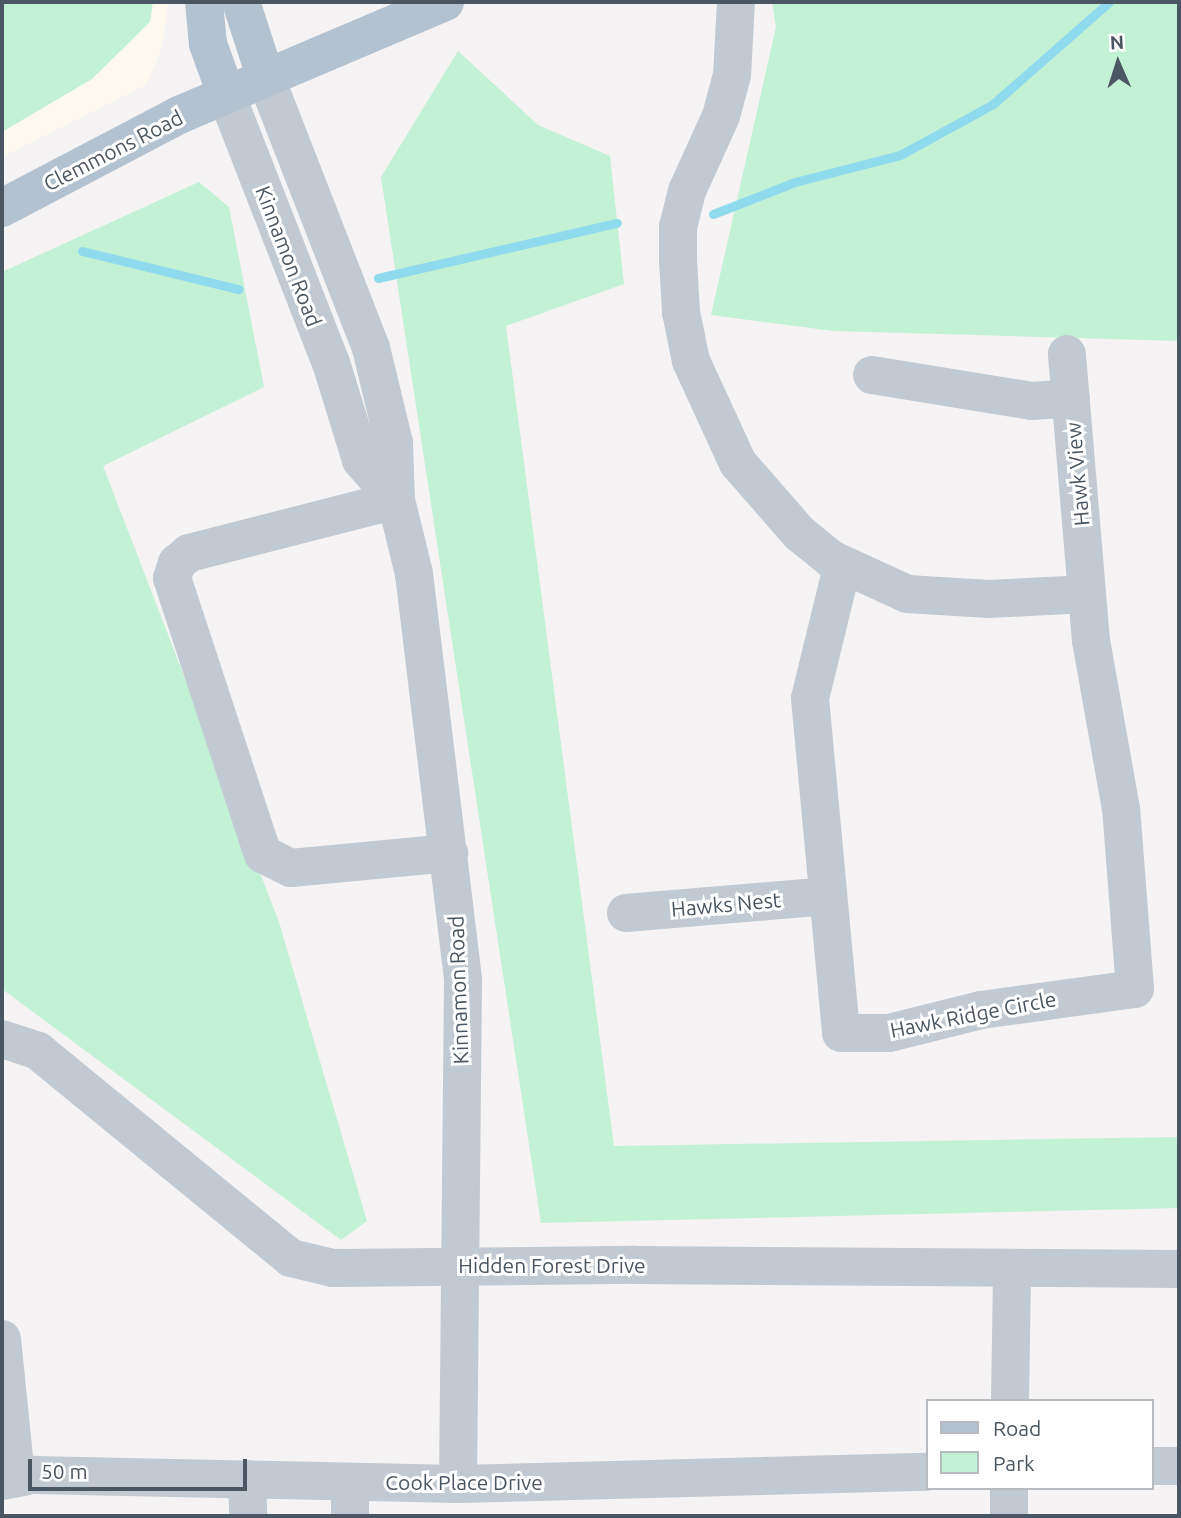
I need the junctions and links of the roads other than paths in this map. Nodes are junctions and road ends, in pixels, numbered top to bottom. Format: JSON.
{"nodes":[{"id":1,"x":204,"y":2,"type":"edge"},
{"id":2,"x":241,"y":2,"type":"edge"},
{"id":3,"x":445,"y":2,"type":"edge"},
{"id":4,"x":736,"y":2,"type":"edge"},
{"id":5,"x":265,"y":76,"type":"junction"},
{"id":6,"x":226,"y":93,"type":"junction"},
{"id":7,"x":2,"y":208,"type":"edge"},
{"id":8,"x":372,"y":348,"type":"junction"},
{"id":9,"x":1067,"y":354,"type":"dead end"},
{"id":10,"x":331,"y":363,"type":"junction"},
{"id":11,"x":872,"y":375,"type":"dead end"},
{"id":12,"x":1071,"y":398,"type":"junction"},
{"id":13,"x":396,"y":500,"type":"junction"},
{"id":14,"x":842,"y":567,"type":"junction"},
{"id":15,"x":1087,"y":594,"type":"junction"},
{"id":16,"x":450,"y":853,"type":"junction"},
{"id":17,"x":827,"y":896,"type":"junction"},
{"id":18,"x":625,"y":913,"type":"dead end"},
{"id":19,"x":2,"y":1039,"type":"edge"},
{"id":20,"x":460,"y":1265,"type":"junction"},
{"id":21,"x":1012,"y":1268,"type":"junction"},
{"id":22,"x":1179,"y":1269,"type":"edge"},
{"id":23,"x":2,"y":1339,"type":"edge"},
{"id":24,"x":1010,"y":1399,"type":"edge"},
{"id":25,"x":1153,"y":1466,"type":"edge"},
{"id":26,"x":1179,"y":1466,"type":"edge"},
{"id":27,"x":926,"y":1472,"type":"edge"},
{"id":28,"x":9,"y":1480,"type":"edge"},
{"id":29,"x":458,"y":1484,"type":"junction"},
{"id":30,"x":1009,"y":1490,"type":"edge"},
{"id":31,"x":247,"y":1498,"type":"edge"},
{"id":32,"x":350,"y":1499,"type":"edge"},
{"id":33,"x":1009,"y":1516,"type":"edge"}],
"edges":[{"from":1,"to":6,"type":"main road","name":"Kinnamon Road"},
{"from":2,"to":5,"type":"main road","name":"Kinnamon Road"},
{"from":3,"to":5,"type":"main road","name":"Clemmons Road"},
{"from":4,"to":14,"type":"street"},
{"from":5,"to":6,"type":"main road","name":"Clemmons Road"},
{"from":5,"to":8,"type":"street","name":"Kinnamon Road"},
{"from":6,"to":7,"type":"main road","name":"Clemmons Road"},
{"from":6,"to":10,"type":"street","name":"Kinnamon Road"},
{"from":8,"to":10,"type":"street"},
{"from":8,"to":13,"type":"street","name":"Kinnamon Road"},
{"from":9,"to":12,"type":"street","name":"Hawk View"},
{"from":10,"to":13,"type":"street","name":"Kinnamon Road"},
{"from":11,"to":12,"type":"street"},
{"from":12,"to":15,"type":"street","name":"Hawk View"},
{"from":13,"to":16,"type":"street","name":"Kinnamon Road"},
{"from":13,"to":16,"type":"street"},
{"from":14,"to":15,"type":"street"},
{"from":14,"to":17,"type":"street","name":"Hawk Ridge Circle"},
{"from":15,"to":17,"type":"street","name":"Hawk Ridge Circle"},
{"from":16,"to":20,"type":"street","name":"Kinnamon Road"},
{"from":17,"to":18,"type":"street","name":"Hawks Nest"},
{"from":19,"to":20,"type":"street","name":"Hidden Forest Drive"},
{"from":20,"to":21,"type":"street","name":"Hidden Forest Drive"},
{"from":20,"to":29,"type":"street","name":"Kinnamon Road"},
{"from":21,"to":22,"type":"street","name":"Hidden Forest Drive"},
{"from":21,"to":24,"type":"street"},
{"from":23,"to":28,"type":"street"},
{"from":25,"to":26,"type":"street"},
{"from":27,"to":29,"type":"street","name":"Cook Place Drive"},
{"from":28,"to":31,"type":"street","name":"Cook Place Drive"},
{"from":29,"to":32,"type":"street","name":"Cook Place Drive"},
{"from":30,"to":33,"type":"street"},
{"from":31,"to":32,"type":"street","name":"Cook Place Drive"}]}
